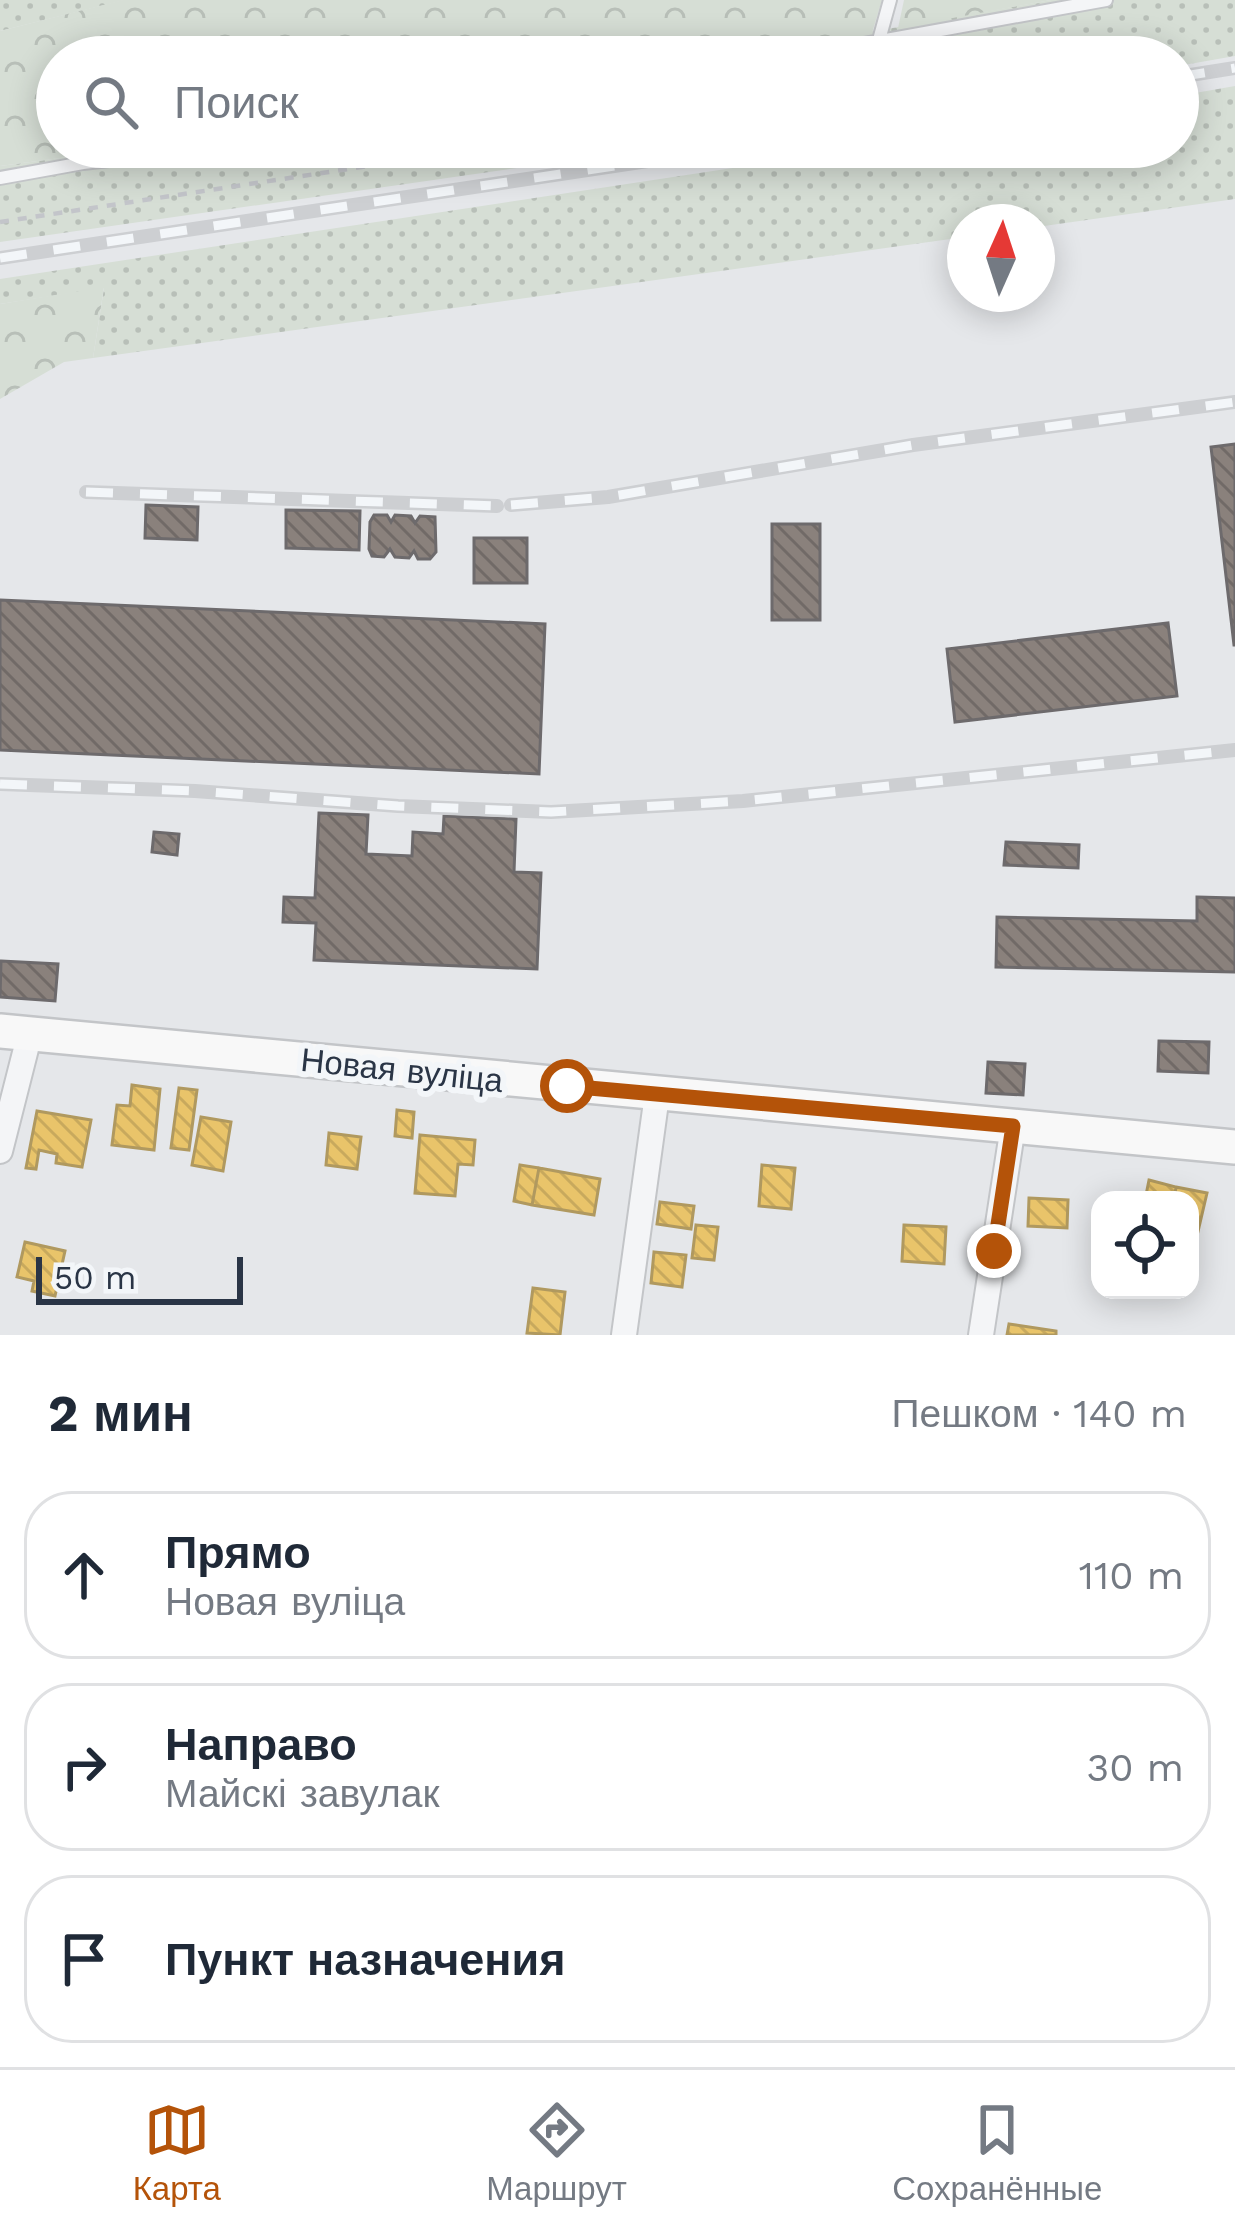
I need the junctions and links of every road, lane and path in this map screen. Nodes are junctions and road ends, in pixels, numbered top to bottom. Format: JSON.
{"nodes":[{"id":1,"x":890,"y":0,"type":"edge"},
{"id":2,"x":1106,"y":0,"type":"edge"},
{"id":3,"x":880,"y":36,"type":"edge"},
{"id":4,"x":902,"y":36,"type":"edge"},
{"id":5,"x":55,"y":168,"type":"edge"},
{"id":6,"x":355,"y":168,"type":"edge"},
{"id":7,"x":0,"y":178,"type":"edge"},
{"id":8,"x":0,"y":222,"type":"edge"},
{"id":9,"x":15,"y":1032,"type":"edge"},
{"id":10,"x":656,"y":1095,"type":"junction"},
{"id":11,"x":1013,"y":1126,"type":"junction"},
{"id":12,"x":1235,"y":1147,"type":"edge"},
{"id":13,"x":0,"y":1150,"type":"edge"},
{"id":14,"x":624,"y":1335,"type":"edge"},
{"id":15,"x":981,"y":1335,"type":"edge"}],
"edges":[{"from":1,"to":3,"type":"lane"},
{"from":2,"to":4,"type":"lane"},
{"from":5,"to":7,"type":"lane"},
{"from":6,"to":8,"type":"path"},
{"from":9,"to":10,"type":"street","name":"Новая вуліца"},
{"from":9,"to":13,"type":"street"},
{"from":10,"to":11,"type":"street","name":"Новая вуліца"},
{"from":10,"to":14,"type":"street"},
{"from":11,"to":12,"type":"street","name":"Новая вуліца"},
{"from":11,"to":15,"type":"street"}]}
